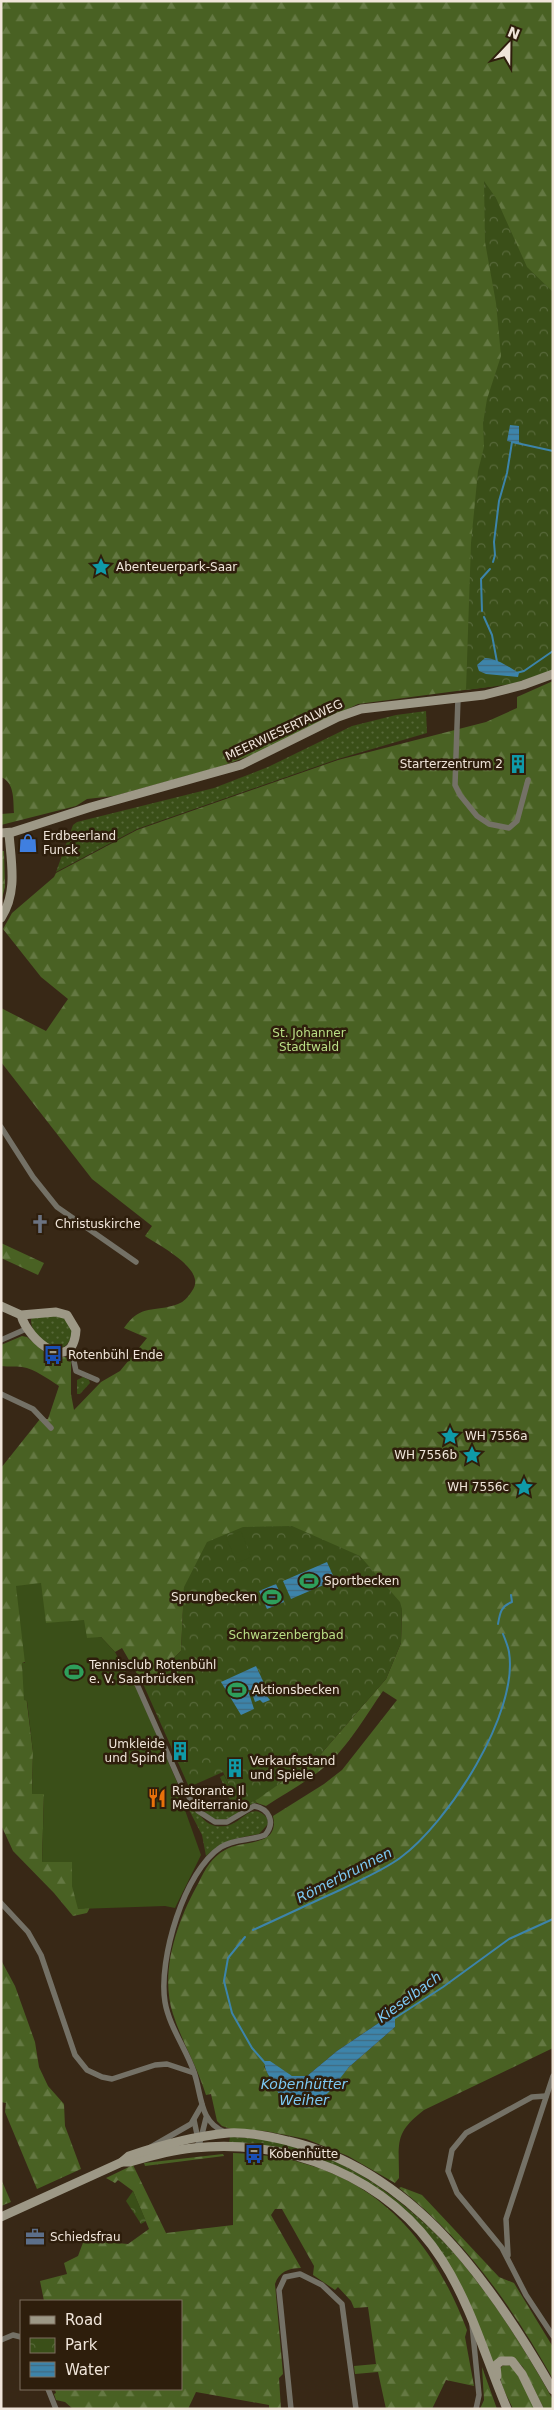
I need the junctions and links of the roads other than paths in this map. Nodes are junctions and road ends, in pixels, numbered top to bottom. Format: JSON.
{"nodes":[{"id":1,"x":553,"y":674,"type":"edge"},
{"id":2,"x":458,"y":698,"type":"junction"},
{"id":3,"x":528,"y":780,"type":"dead end"},
{"id":4,"x":5,"y":833,"type":"edge"},
{"id":5,"x":1,"y":918,"type":"edge"},
{"id":6,"x":1,"y":1127,"type":"edge"},
{"id":7,"x":136,"y":1262,"type":"dead end"},
{"id":8,"x":1,"y":1306,"type":"edge"},
{"id":9,"x":21,"y":1315,"type":"junction"},
{"id":10,"x":26,"y":1329,"type":"junction"},
{"id":11,"x":1,"y":1340,"type":"edge"},
{"id":12,"x":71,"y":1347,"type":"junction"},
{"id":13,"x":97,"y":1380,"type":"dead end"},
{"id":14,"x":3,"y":1395,"type":"edge"},
{"id":15,"x":1,"y":1402,"type":"edge"},
{"id":16,"x":51,"y":1428,"type":"dead end"},
{"id":17,"x":136,"y":1682,"type":"dead end"},
{"id":18,"x":1,"y":1903,"type":"edge"},
{"id":19,"x":194,"y":2073,"type":"junction"},
{"id":20,"x":553,"y":2076,"type":"edge"},
{"id":21,"x":546,"y":2096,"type":"junction"},
{"id":22,"x":202,"y":2106,"type":"junction"},
{"id":23,"x":206,"y":2118,"type":"junction"},
{"id":24,"x":194,"y":2120,"type":"junction"},
{"id":25,"x":228,"y":2133,"type":"junction"},
{"id":26,"x":200,"y":2142,"type":"junction"},
{"id":27,"x":150,"y":2149,"type":"junction"},
{"id":28,"x":122,"y":2162,"type":"junction"},
{"id":29,"x":1,"y":2216,"type":"edge"},
{"id":30,"x":508,"y":2258,"type":"junction"},
{"id":31,"x":472,"y":2321,"type":"junction"},
{"id":32,"x":553,"y":2336,"type":"edge"},
{"id":33,"x":20,"y":2337,"type":"edge"},
{"id":34,"x":1,"y":2340,"type":"edge"},
{"id":35,"x":499,"y":2389,"type":"junction"},
{"id":36,"x":48,"y":2390,"type":"edge"},
{"id":37,"x":553,"y":2390,"type":"edge"},
{"id":38,"x":56,"y":2409,"type":"edge"},
{"id":39,"x":291,"y":2409,"type":"edge"},
{"id":40,"x":356,"y":2409,"type":"edge"},
{"id":41,"x":476,"y":2409,"type":"edge"},
{"id":42,"x":507,"y":2409,"type":"edge"},
{"id":43,"x":539,"y":2409,"type":"edge"}],
"edges":[{"from":1,"to":2,"type":"street","name":"MEERWIESERTALWEG"},
{"from":2,"to":3,"type":"street"},
{"from":2,"to":4,"type":"street","name":"MEERWIESERTALWEG"},
{"from":4,"to":5,"type":"street"},
{"from":6,"to":7,"type":"street"},
{"from":8,"to":9,"type":"street"},
{"from":9,"to":10,"type":"street"},
{"from":9,"to":12,"type":"street"},
{"from":10,"to":11,"type":"street"},
{"from":10,"to":12,"type":"street"},
{"from":12,"to":13,"type":"street"},
{"from":14,"to":15,"type":"street"},
{"from":14,"to":16,"type":"street"},
{"from":17,"to":19,"type":"street"},
{"from":18,"to":19,"type":"street"},
{"from":19,"to":22,"type":"street"},
{"from":20,"to":21,"type":"street"},
{"from":21,"to":30,"type":"street"},
{"from":21,"to":30,"type":"street"},
{"from":22,"to":23,"type":"street"},
{"from":22,"to":24,"type":"street"},
{"from":23,"to":25,"type":"street"},
{"from":23,"to":26,"type":"street"},
{"from":24,"to":26,"type":"street"},
{"from":24,"to":27,"type":"street"},
{"from":25,"to":26,"type":"street"},
{"from":25,"to":37,"type":"street"},
{"from":26,"to":27,"type":"street"},
{"from":26,"to":28,"type":"street"},
{"from":26,"to":31,"type":"street"},
{"from":27,"to":28,"type":"street"},
{"from":28,"to":29,"type":"street"},
{"from":30,"to":32,"type":"street"},
{"from":31,"to":35,"type":"street"},
{"from":31,"to":41,"type":"street"},
{"from":33,"to":34,"type":"street"},
{"from":35,"to":42,"type":"street"},
{"from":35,"to":43,"type":"street"},
{"from":36,"to":38,"type":"street"},
{"from":39,"to":40,"type":"street"}]}
